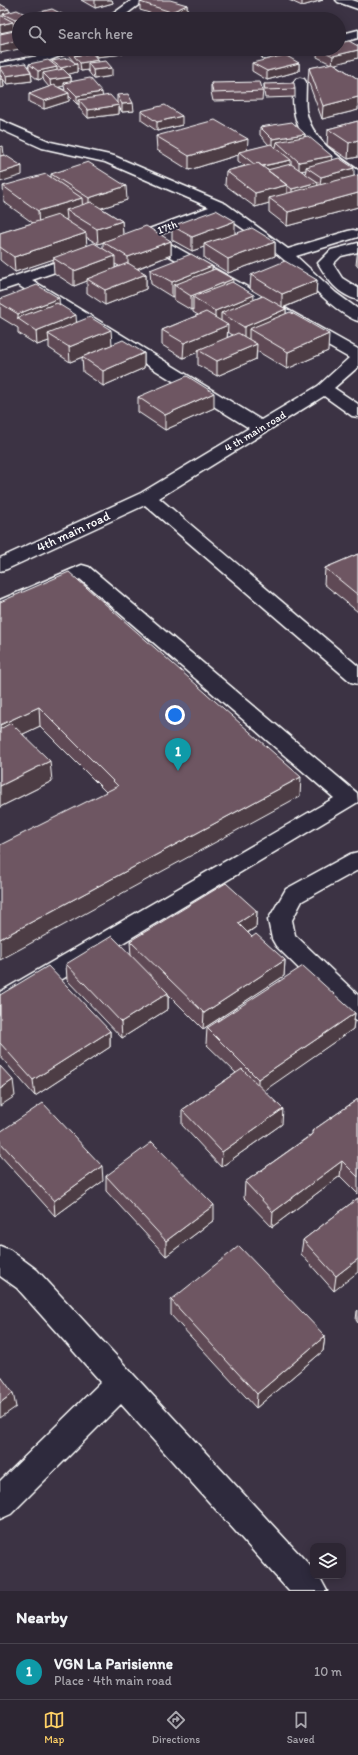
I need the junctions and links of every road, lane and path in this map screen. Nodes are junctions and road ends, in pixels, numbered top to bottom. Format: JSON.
{"nodes":[{"id":1,"x":139,"y":0,"type":"edge"},
{"id":2,"x":342,"y":0,"type":"edge"},
{"id":3,"x":358,"y":6,"type":"edge"},
{"id":4,"x":122,"y":12,"type":"edge"},
{"id":5,"x":358,"y":34,"type":"edge"},
{"id":6,"x":346,"y":37,"type":"edge"},
{"id":7,"x":48,"y":56,"type":"edge"},
{"id":8,"x":0,"y":67,"type":"edge"},
{"id":9,"x":300,"y":82,"type":"dead end"},
{"id":10,"x":0,"y":124,"type":"edge"},
{"id":11,"x":109,"y":159,"type":"junction"},
{"id":12,"x":87,"y":166,"type":"edge"},
{"id":13,"x":358,"y":176,"type":"edge"},
{"id":14,"x":221,"y":207,"type":"junction"},
{"id":15,"x":358,"y":233,"type":"edge"},
{"id":16,"x":145,"y":236,"type":"junction"},
{"id":17,"x":124,"y":244,"type":"edge"},
{"id":18,"x":358,"y":247,"type":"edge"},
{"id":19,"x":94,"y":254,"type":"edge"},
{"id":20,"x":286,"y":254,"type":"junction"},
{"id":21,"x":21,"y":280,"type":"junction"},
{"id":22,"x":0,"y":286,"type":"edge"},
{"id":23,"x":358,"y":295,"type":"edge"},
{"id":24,"x":358,"y":316,"type":"edge"},
{"id":25,"x":358,"y":357,"type":"edge"},
{"id":26,"x":324,"y":389,"type":"junction"},
{"id":27,"x":358,"y":412,"type":"edge"},
{"id":28,"x":261,"y":428,"type":"junction"},
{"id":29,"x":146,"y":497,"type":"junction"},
{"id":30,"x":0,"y":565,"type":"edge"},
{"id":31,"x":0,"y":607,"type":"edge"},
{"id":32,"x":358,"y":677,"type":"edge"},
{"id":33,"x":358,"y":860,"type":"edge"},
{"id":34,"x":0,"y":1004,"type":"edge"},
{"id":35,"x":358,"y":1011,"type":"edge"},
{"id":36,"x":0,"y":1260,"type":"edge"},
{"id":37,"x":121,"y":1383,"type":"junction"},
{"id":38,"x":0,"y":1503,"type":"edge"},
{"id":39,"x":311,"y":1591,"type":"edge"}],
"edges":[{"from":1,"to":4,"type":"street"},
{"from":2,"to":3,"type":"street"},
{"from":5,"to":6,"type":"street"},
{"from":7,"to":8,"type":"street"},
{"from":9,"to":13,"type":"street"},
{"from":10,"to":11,"type":"street"},
{"from":11,"to":12,"type":"street"},
{"from":11,"to":14,"type":"street"},
{"from":14,"to":16,"type":"street","name":"17th"},
{"from":14,"to":20,"type":"street"},
{"from":15,"to":20,"type":"street"},
{"from":16,"to":17,"type":"street","name":"17th"},
{"from":16,"to":25,"type":"street"},
{"from":18,"to":23,"type":"street"},
{"from":19,"to":21,"type":"street"},
{"from":20,"to":24,"type":"street"},
{"from":21,"to":22,"type":"street"},
{"from":21,"to":28,"type":"street"},
{"from":25,"to":26,"type":"street","name":"4 th main road"},
{"from":26,"to":27,"type":"street"},
{"from":26,"to":28,"type":"street","name":"4 th main road"},
{"from":28,"to":29,"type":"street","name":"4 th main road"},
{"from":29,"to":30,"type":"street","name":"4th main road"},
{"from":29,"to":32,"type":"street"},
{"from":31,"to":34,"type":"street"},
{"from":33,"to":35,"type":"street"},
{"from":36,"to":37,"type":"street"},
{"from":37,"to":38,"type":"street"},
{"from":37,"to":39,"type":"street"}]}
